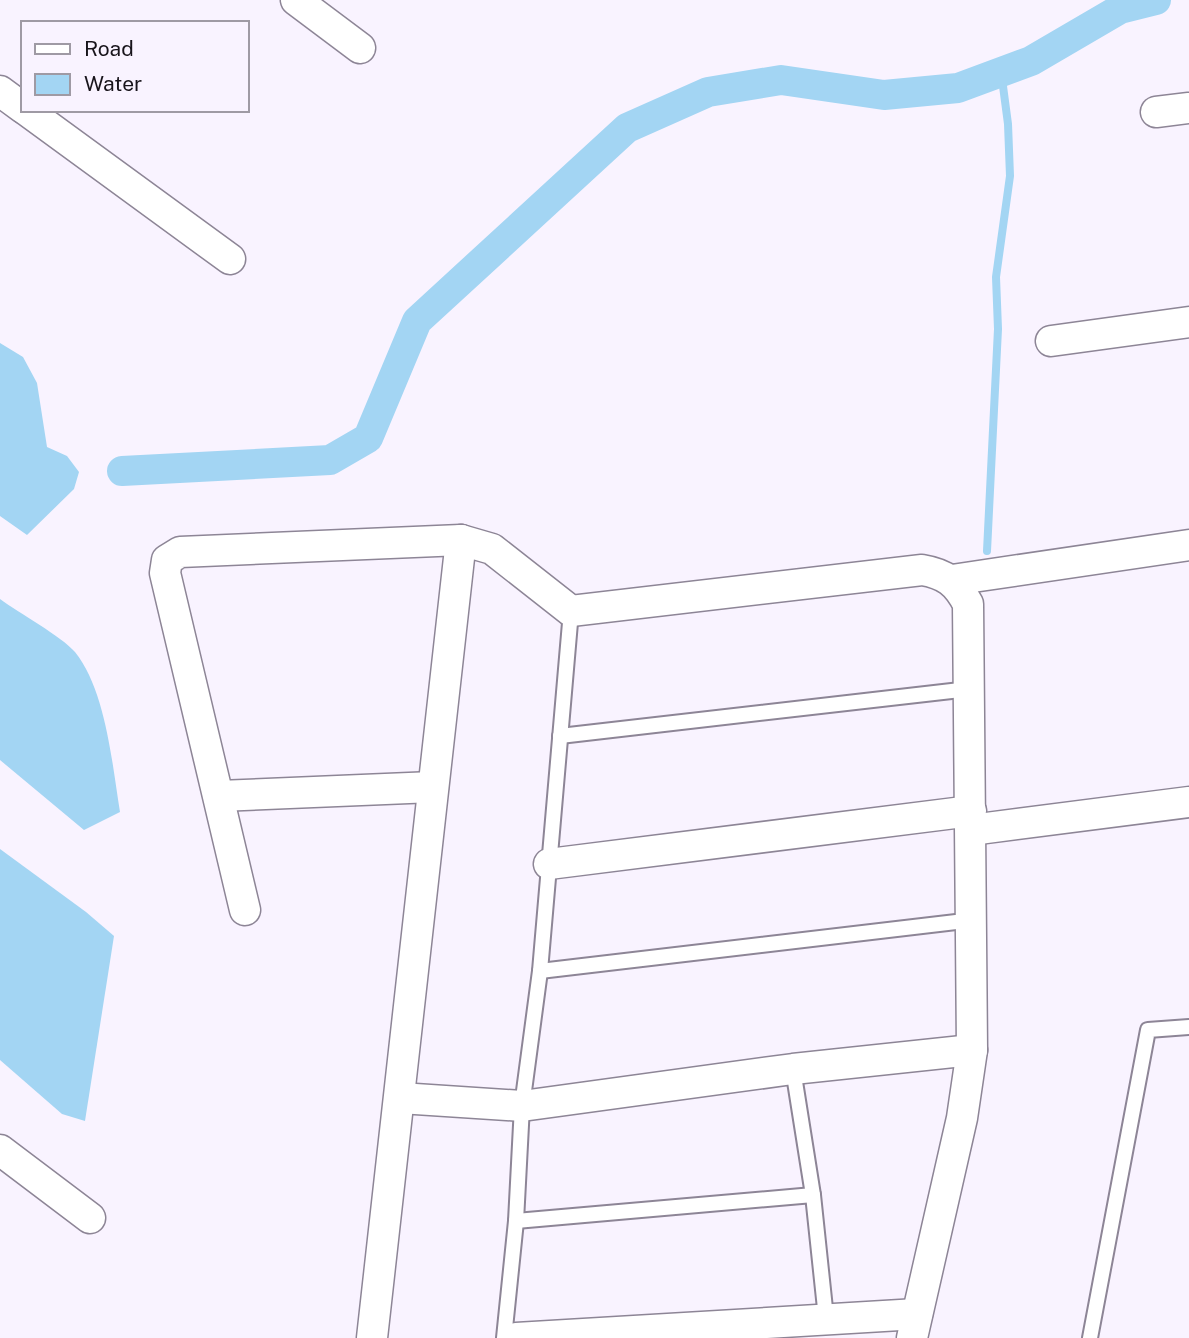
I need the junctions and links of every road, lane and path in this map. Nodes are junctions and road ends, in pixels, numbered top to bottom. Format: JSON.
{"nodes":[{"id":1,"x":296,"y":0,"type":"edge"},
{"id":2,"x":360,"y":48,"type":"dead end"},
{"id":3,"x":0,"y":91,"type":"edge"},
{"id":4,"x":21,"y":107,"type":"edge"},
{"id":5,"x":1189,"y":108,"type":"edge"},
{"id":6,"x":28,"y":112,"type":"edge"},
{"id":7,"x":1156,"y":112,"type":"dead end"},
{"id":8,"x":230,"y":259,"type":"dead end"},
{"id":9,"x":1189,"y":322,"type":"edge"},
{"id":10,"x":1051,"y":341,"type":"dead end"},
{"id":11,"x":461,"y":540,"type":"junction"},
{"id":12,"x":1189,"y":545,"type":"edge"},
{"id":13,"x":952,"y":580,"type":"junction"},
{"id":14,"x":571,"y":611,"type":"junction"},
{"id":15,"x":969,"y":689,"type":"junction"},
{"id":16,"x":560,"y":736,"type":"junction"},
{"id":17,"x":433,"y":787,"type":"junction"},
{"id":18,"x":219,"y":796,"type":"junction"},
{"id":19,"x":1189,"y":802,"type":"edge"},
{"id":20,"x":971,"y":821,"type":"junction"},
{"id":21,"x":549,"y":864,"type":"junction"},
{"id":22,"x":245,"y":910,"type":"dead end"},
{"id":23,"x":973,"y":920,"type":"junction"},
{"id":24,"x":540,"y":971,"type":"junction"},
{"id":25,"x":1189,"y":1027,"type":"edge"},
{"id":26,"x":972,"y":1050,"type":"junction"},
{"id":27,"x":793,"y":1069,"type":"junction"},
{"id":28,"x":400,"y":1098,"type":"junction"},
{"id":29,"x":522,"y":1106,"type":"junction"},
{"id":30,"x":0,"y":1150,"type":"edge"},
{"id":31,"x":813,"y":1195,"type":"junction"},
{"id":32,"x":90,"y":1218,"type":"dead end"},
{"id":33,"x":516,"y":1221,"type":"junction"},
{"id":34,"x":827,"y":1318,"type":"junction"},
{"id":35,"x":915,"y":1326,"type":"edge"},
{"id":36,"x":372,"y":1338,"type":"edge"},
{"id":37,"x":504,"y":1338,"type":"edge"},
{"id":38,"x":516,"y":1338,"type":"edge"},
{"id":39,"x":1090,"y":1338,"type":"edge"}],
"edges":[{"from":1,"to":2,"type":"street"},
{"from":3,"to":4,"type":"street"},
{"from":5,"to":7,"type":"street"},
{"from":6,"to":8,"type":"street"},
{"from":9,"to":10,"type":"street"},
{"from":11,"to":14,"type":"street"},
{"from":11,"to":17,"type":"street"},
{"from":11,"to":18,"type":"street"},
{"from":12,"to":13,"type":"street"},
{"from":13,"to":14,"type":"street"},
{"from":13,"to":15,"type":"street"},
{"from":14,"to":16,"type":"lane"},
{"from":15,"to":16,"type":"lane"},
{"from":15,"to":20,"type":"street"},
{"from":16,"to":21,"type":"lane"},
{"from":17,"to":18,"type":"street"},
{"from":17,"to":28,"type":"street"},
{"from":18,"to":22,"type":"street"},
{"from":19,"to":20,"type":"street"},
{"from":20,"to":21,"type":"street"},
{"from":20,"to":23,"type":"street"},
{"from":21,"to":24,"type":"lane"},
{"from":23,"to":24,"type":"lane"},
{"from":23,"to":26,"type":"street"},
{"from":24,"to":29,"type":"lane"},
{"from":25,"to":39,"type":"lane"},
{"from":26,"to":27,"type":"street"},
{"from":26,"to":35,"type":"street"},
{"from":27,"to":29,"type":"street"},
{"from":27,"to":31,"type":"lane"},
{"from":28,"to":29,"type":"street"},
{"from":28,"to":36,"type":"street"},
{"from":29,"to":33,"type":"lane"},
{"from":30,"to":32,"type":"street"},
{"from":31,"to":33,"type":"lane"},
{"from":31,"to":34,"type":"lane"},
{"from":33,"to":37,"type":"lane"},
{"from":34,"to":35,"type":"street"},
{"from":34,"to":38,"type":"street"}]}
